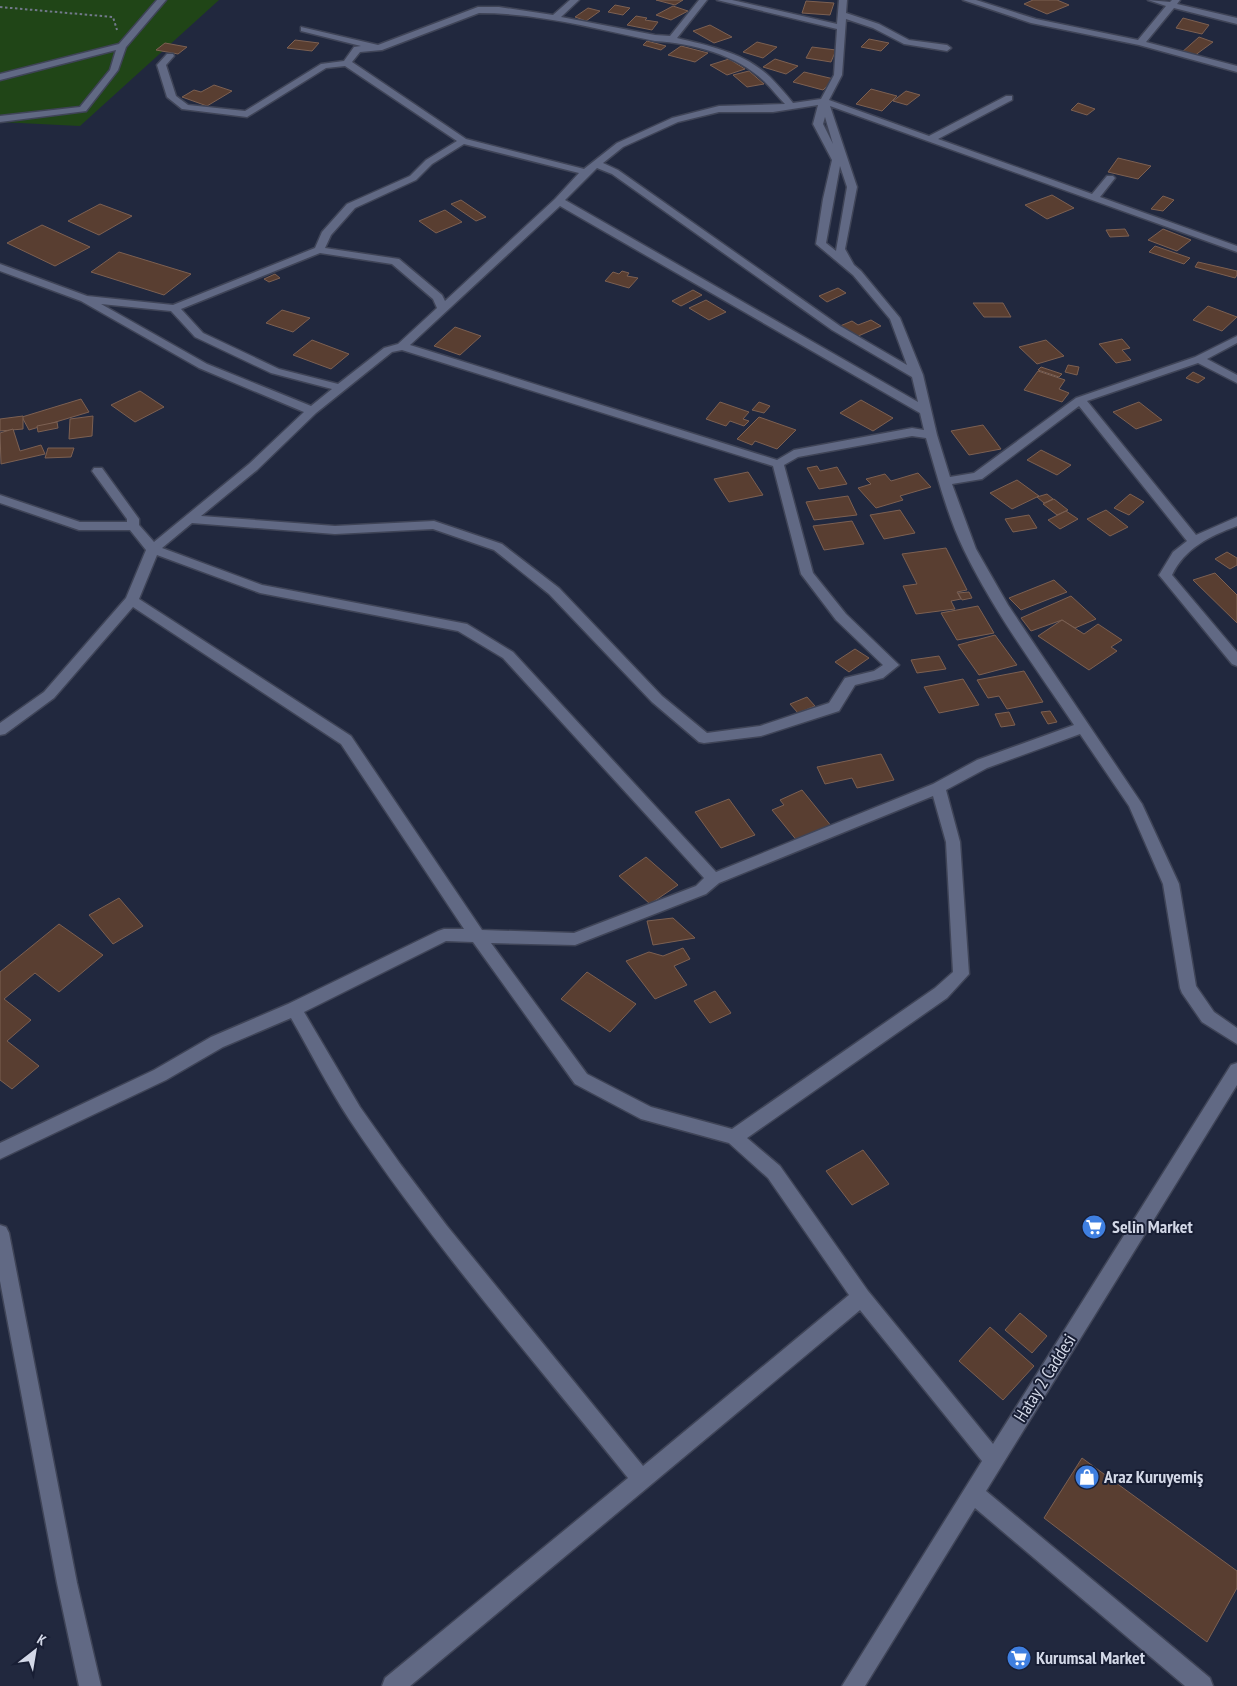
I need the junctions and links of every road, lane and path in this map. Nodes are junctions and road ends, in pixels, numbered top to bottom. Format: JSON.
{"nodes":[{"id":1,"x":162,"y":0,"type":"edge"},
{"id":2,"x":575,"y":0,"type":"edge"},
{"id":3,"x":703,"y":0,"type":"edge"},
{"id":4,"x":720,"y":0,"type":"edge"},
{"id":5,"x":843,"y":0,"type":"edge"},
{"id":6,"x":967,"y":0,"type":"edge"},
{"id":7,"x":1152,"y":0,"type":"edge"},
{"id":8,"x":1173,"y":2,"type":"edge"},
{"id":9,"x":0,"y":7,"type":"edge"},
{"id":10,"x":844,"y":15,"type":"junction"},
{"id":11,"x":555,"y":18,"type":"junction"},
{"id":12,"x":1237,"y":21,"type":"edge"},
{"id":13,"x":842,"y":28,"type":"junction"},
{"id":14,"x":304,"y":30,"type":"dead end"},
{"id":15,"x":672,"y":38,"type":"junction"},
{"id":16,"x":1140,"y":43,"type":"junction"},
{"id":17,"x":122,"y":46,"type":"junction"},
{"id":18,"x":379,"y":48,"type":"junction"},
{"id":19,"x":947,"y":48,"type":"dead end"},
{"id":20,"x":170,"y":56,"type":"dead end"},
{"id":21,"x":347,"y":63,"type":"junction"},
{"id":22,"x":1237,"y":69,"type":"edge"},
{"id":23,"x":0,"y":77,"type":"edge"},
{"id":24,"x":1009,"y":98,"type":"dead end"},
{"id":25,"x":824,"y":101,"type":"junction"},
{"id":26,"x":792,"y":106,"type":"junction"},
{"id":27,"x":0,"y":119,"type":"edge"},
{"id":28,"x":930,"y":139,"type":"junction"},
{"id":29,"x":463,"y":141,"type":"junction"},
{"id":30,"x":596,"y":164,"type":"junction"},
{"id":31,"x":586,"y":172,"type":"junction"},
{"id":32,"x":1110,"y":178,"type":"dead end"},
{"id":33,"x":1094,"y":198,"type":"junction"},
{"id":34,"x":559,"y":202,"type":"junction"},
{"id":35,"x":1237,"y":249,"type":"edge"},
{"id":36,"x":319,"y":250,"type":"junction"},
{"id":37,"x":0,"y":266,"type":"edge"},
{"id":38,"x":85,"y":299,"type":"junction"},
{"id":39,"x":174,"y":308,"type":"junction"},
{"id":40,"x":443,"y":308,"type":"junction"},
{"id":41,"x":1237,"y":339,"type":"edge"},
{"id":42,"x":402,"y":346,"type":"junction"},
{"id":43,"x":1199,"y":359,"type":"junction"},
{"id":44,"x":917,"y":375,"type":"junction"},
{"id":45,"x":1237,"y":380,"type":"edge"},
{"id":46,"x":340,"y":388,"type":"junction"},
{"id":47,"x":1080,"y":400,"type":"junction"},
{"id":48,"x":312,"y":411,"type":"junction"},
{"id":49,"x":926,"y":412,"type":"junction"},
{"id":50,"x":931,"y":435,"type":"junction"},
{"id":51,"x":778,"y":464,"type":"junction"},
{"id":52,"x":98,"y":472,"type":"dead end"},
{"id":53,"x":945,"y":481,"type":"junction"},
{"id":54,"x":0,"y":499,"type":"edge"},
{"id":55,"x":190,"y":518,"type":"junction"},
{"id":56,"x":1237,"y":521,"type":"edge"},
{"id":57,"x":132,"y":526,"type":"junction"},
{"id":58,"x":1193,"y":540,"type":"junction"},
{"id":59,"x":153,"y":549,"type":"junction"},
{"id":60,"x":132,"y":600,"type":"junction"},
{"id":61,"x":1237,"y":660,"type":"edge"},
{"id":62,"x":1083,"y":727,"type":"junction"},
{"id":63,"x":0,"y":730,"type":"edge"},
{"id":64,"x":938,"y":788,"type":"junction"},
{"id":65,"x":714,"y":879,"type":"junction"},
{"id":66,"x":476,"y":934,"type":"junction"},
{"id":67,"x":294,"y":1009,"type":"junction"},
{"id":68,"x":1237,"y":1037,"type":"edge"},
{"id":69,"x":1237,"y":1070,"type":"edge"},
{"id":70,"x":734,"y":1136,"type":"junction"},
{"id":71,"x":0,"y":1151,"type":"edge"},
{"id":72,"x":0,"y":1234,"type":"edge"},
{"id":73,"x":861,"y":1297,"type":"junction"},
{"id":74,"x":994,"y":1460,"type":"junction"},
{"id":75,"x":641,"y":1479,"type":"junction"},
{"id":76,"x":973,"y":1493,"type":"junction"},
{"id":77,"x":90,"y":1686,"type":"edge"},
{"id":78,"x":393,"y":1686,"type":"edge"},
{"id":79,"x":853,"y":1686,"type":"edge"},
{"id":80,"x":1202,"y":1686,"type":"edge"}],
"edges":[{"from":1,"to":17,"type":"street"},
{"from":2,"to":11,"type":"street"},
{"from":3,"to":15,"type":"street"},
{"from":4,"to":13,"type":"street"},
{"from":5,"to":10,"type":"street"},
{"from":6,"to":16,"type":"street"},
{"from":7,"to":8,"type":"street"},
{"from":8,"to":12,"type":"street"},
{"from":8,"to":16,"type":"street"},
{"from":9,"to":17,"type":"path"},
{"from":10,"to":13,"type":"street"},
{"from":10,"to":19,"type":"street"},
{"from":11,"to":15,"type":"street"},
{"from":11,"to":18,"type":"street"},
{"from":13,"to":25,"type":"street"},
{"from":14,"to":18,"type":"street"},
{"from":15,"to":26,"type":"street"},
{"from":16,"to":22,"type":"street"},
{"from":17,"to":23,"type":"street"},
{"from":17,"to":27,"type":"street"},
{"from":18,"to":21,"type":"street"},
{"from":20,"to":21,"type":"street"},
{"from":21,"to":29,"type":"street"},
{"from":24,"to":28,"type":"street"},
{"from":25,"to":26,"type":"street"},
{"from":25,"to":28,"type":"street"},
{"from":25,"to":44,"type":"street"},
{"from":25,"to":44,"type":"street"},
{"from":26,"to":30,"type":"street"},
{"from":28,"to":33,"type":"street"},
{"from":29,"to":31,"type":"street"},
{"from":29,"to":36,"type":"street"},
{"from":30,"to":31,"type":"street"},
{"from":30,"to":44,"type":"street"},
{"from":31,"to":34,"type":"street"},
{"from":32,"to":33,"type":"street"},
{"from":33,"to":35,"type":"street"},
{"from":34,"to":40,"type":"street"},
{"from":34,"to":49,"type":"street"},
{"from":36,"to":39,"type":"street"},
{"from":36,"to":40,"type":"street"},
{"from":37,"to":38,"type":"street"},
{"from":38,"to":39,"type":"street"},
{"from":38,"to":48,"type":"street"},
{"from":39,"to":46,"type":"street"},
{"from":40,"to":42,"type":"street"},
{"from":41,"to":43,"type":"street"},
{"from":42,"to":46,"type":"street"},
{"from":42,"to":51,"type":"street"},
{"from":43,"to":45,"type":"street"},
{"from":43,"to":47,"type":"street"},
{"from":44,"to":49,"type":"street"},
{"from":46,"to":48,"type":"street"},
{"from":47,"to":53,"type":"street"},
{"from":47,"to":58,"type":"street"},
{"from":48,"to":55,"type":"street"},
{"from":49,"to":50,"type":"street"},
{"from":50,"to":51,"type":"street"},
{"from":50,"to":53,"type":"street"},
{"from":51,"to":55,"type":"street"},
{"from":52,"to":57,"type":"street"},
{"from":53,"to":62,"type":"street"},
{"from":54,"to":57,"type":"street"},
{"from":55,"to":59,"type":"street"},
{"from":56,"to":58,"type":"street"},
{"from":57,"to":59,"type":"street"},
{"from":58,"to":61,"type":"street"},
{"from":59,"to":60,"type":"street"},
{"from":59,"to":65,"type":"street"},
{"from":60,"to":63,"type":"street"},
{"from":60,"to":66,"type":"street"},
{"from":62,"to":64,"type":"street"},
{"from":62,"to":68,"type":"street"},
{"from":64,"to":65,"type":"street"},
{"from":64,"to":70,"type":"street"},
{"from":65,"to":66,"type":"street"},
{"from":66,"to":67,"type":"street"},
{"from":66,"to":70,"type":"street"},
{"from":67,"to":71,"type":"street"},
{"from":67,"to":75,"type":"street"},
{"from":69,"to":74,"type":"street","name":"Hatay 2 Caddesi"},
{"from":70,"to":73,"type":"street"},
{"from":72,"to":77,"type":"street"},
{"from":73,"to":74,"type":"street"},
{"from":73,"to":75,"type":"street"},
{"from":74,"to":76,"type":"street","name":"Hatay 2 Caddesi"},
{"from":75,"to":78,"type":"street"},
{"from":76,"to":79,"type":"street","name":"Hatay 2 Caddesi"},
{"from":76,"to":80,"type":"street"}]}
